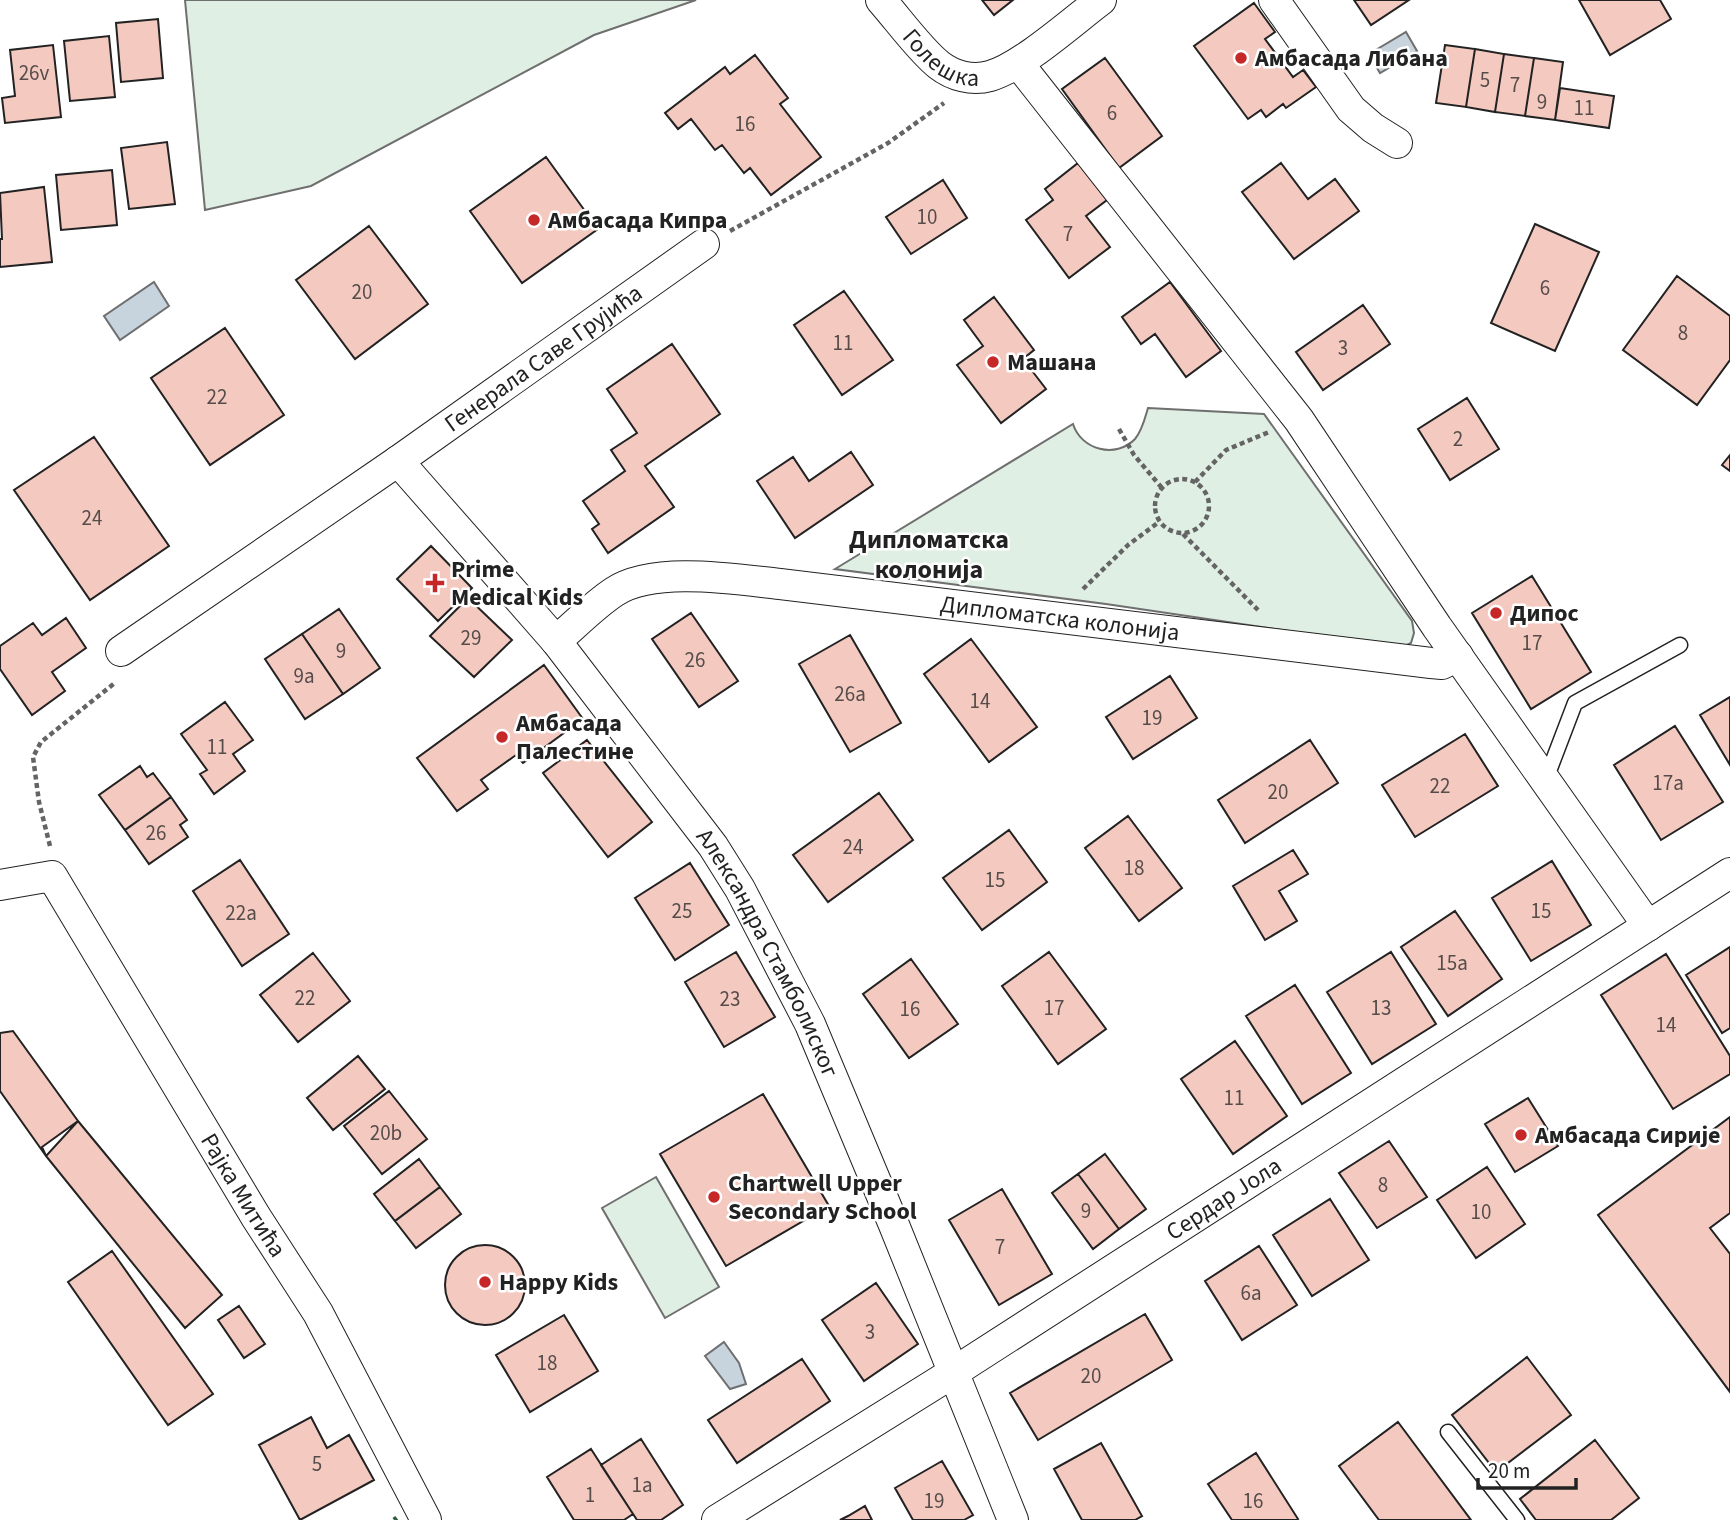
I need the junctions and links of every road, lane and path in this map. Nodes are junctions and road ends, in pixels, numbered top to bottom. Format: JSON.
{"nodes":[{"id":1,"x":881,"y":0,"type":"edge"},
{"id":2,"x":1101,"y":0,"type":"edge"},
{"id":3,"x":1274,"y":0,"type":"edge"},
{"id":4,"x":1018,"y":63,"type":"junction"},
{"id":5,"x":974,"y":78,"type":"junction"},
{"id":6,"x":1397,"y":143,"type":"dead end"},
{"id":7,"x":704,"y":244,"type":"joint"},
{"id":8,"x":1298,"y":420,"type":"junction"},
{"id":9,"x":1119,"y":429,"type":"dead end"},
{"id":10,"x":398,"y":461,"type":"junction"},
{"id":11,"x":1195,"y":482,"type":"junction"},
{"id":12,"x":1162,"y":488,"type":"junction"},
{"id":13,"x":1159,"y":522,"type":"junction"},
{"id":14,"x":1182,"y":533,"type":"junction"},
{"id":15,"x":1045,"y":615,"type":"junction"},
{"id":16,"x":556,"y":641,"type":"junction"},
{"id":17,"x":1680,"y":645,"type":"dead end"},
{"id":18,"x":1295,"y":648,"type":"junction"},
{"id":19,"x":121,"y":651,"type":"joint"},
{"id":20,"x":1458,"y":656,"type":"junction"},
{"id":21,"x":1545,"y":780,"type":"junction"},
{"id":22,"x":52,"y":864,"type":"junction"},
{"id":23,"x":1730,"y":873,"type":"edge"},
{"id":24,"x":0,"y":885,"type":"edge"},
{"id":25,"x":1648,"y":926,"type":"junction"},
{"id":26,"x":954,"y":1372,"type":"junction"},
{"id":27,"x":1448,"y":1432,"type":"dead end"},
{"id":28,"x":426,"y":1520,"type":"edge"},
{"id":29,"x":717,"y":1520,"type":"edge"},
{"id":30,"x":1013,"y":1520,"type":"edge"},
{"id":31,"x":1517,"y":1520,"type":"edge"}],
"edges":[{"from":1,"to":5,"type":"street","name":"Голешка"},
{"from":2,"to":4,"type":"street"},
{"from":3,"to":6,"type":"street"},
{"from":4,"to":5,"type":"street","name":"Голешка"},
{"from":4,"to":8,"type":"street"},
{"from":5,"to":7,"type":"path"},
{"from":7,"to":10,"type":"street","name":"Генерала Саве Грујића"},
{"from":8,"to":11,"type":"path"},
{"from":8,"to":20,"type":"street"},
{"from":9,"to":12,"type":"path"},
{"from":10,"to":16,"type":"street","name":"Александра Стамболиског"},
{"from":10,"to":19,"type":"street","name":"Генерала Саве Грујића"},
{"from":11,"to":12,"type":"path"},
{"from":11,"to":14,"type":"path"},
{"from":12,"to":13,"type":"path"},
{"from":13,"to":14,"type":"path"},
{"from":13,"to":15,"type":"path"},
{"from":14,"to":18,"type":"path"},
{"from":15,"to":16,"type":"street","name":"Дипломатска колонија"},
{"from":15,"to":18,"type":"street","name":"Дипломатска колонија"},
{"from":16,"to":26,"type":"street","name":"Александра Стамболиског"},
{"from":17,"to":21,"type":"lane"},
{"from":18,"to":20,"type":"street","name":"Дипломатска колонија"},
{"from":19,"to":22,"type":"path"},
{"from":20,"to":21,"type":"street"},
{"from":21,"to":25,"type":"street"},
{"from":22,"to":24,"type":"street"},
{"from":22,"to":28,"type":"street","name":"Рајка Митића"},
{"from":23,"to":25,"type":"street","name":"Сердар Јола"},
{"from":25,"to":26,"type":"street","name":"Сердар Јола"},
{"from":26,"to":29,"type":"street","name":"Сердар Јола"},
{"from":26,"to":30,"type":"street","name":"Александра Стамболиског"},
{"from":27,"to":31,"type":"lane"}]}
